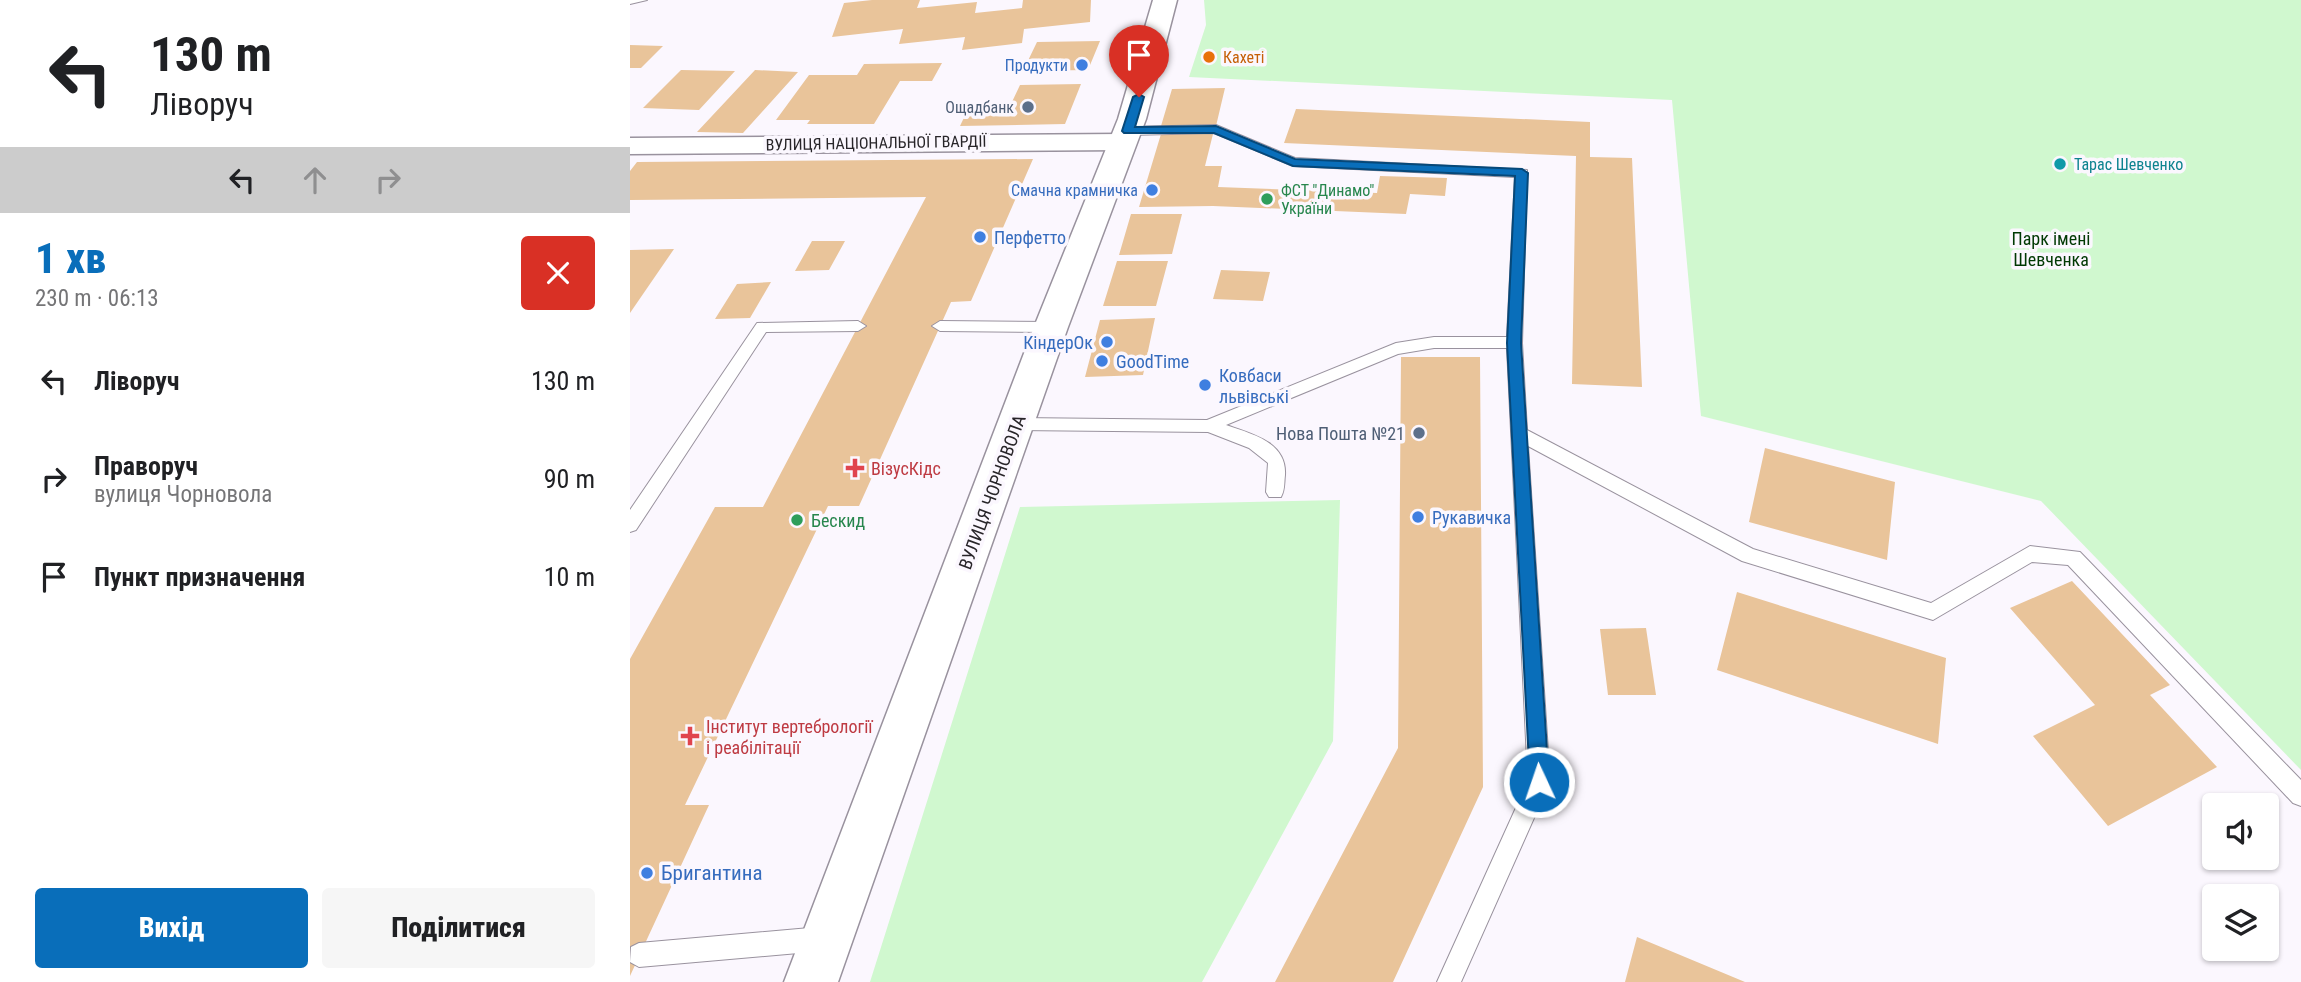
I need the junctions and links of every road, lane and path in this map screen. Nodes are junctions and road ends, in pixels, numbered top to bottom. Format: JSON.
{"nodes":[{"id":1,"x":642,"y":0,"type":"edge"},
{"id":2,"x":1165,"y":0,"type":"edge"},
{"id":3,"x":630,"y":1,"type":"edge"},
{"id":4,"x":1125,"y":137,"type":"junction"},
{"id":5,"x":630,"y":146,"type":"edge"},
{"id":6,"x":858,"y":326,"type":"dead end"},
{"id":7,"x":940,"y":326,"type":"dead end"},
{"id":8,"x":1051,"y":327,"type":"junction"},
{"id":9,"x":1514,"y":343,"type":"junction"},
{"id":10,"x":1017,"y":424,"type":"junction"},
{"id":11,"x":1209,"y":426,"type":"junction"},
{"id":12,"x":1520,"y":433,"type":"junction"},
{"id":13,"x":1275,"y":492,"type":"dead end"},
{"id":14,"x":630,"y":525,"type":"edge"},
{"id":15,"x":2301,"y":795,"type":"edge"},
{"id":16,"x":826,"y":939,"type":"junction"},
{"id":17,"x":639,"y":956,"type":"dead end"},
{"id":18,"x":811,"y":982,"type":"edge"},
{"id":19,"x":1449,"y":982,"type":"edge"}],
"edges":[{"from":1,"to":3,"type":"lane"},
{"from":2,"to":4,"type":"main road","name":"ВУЛИЦЯ ЧОРНОВОЛА"},
{"from":4,"to":5,"type":"street","name":"ВУЛИЦЯ НАЦІОНАЛЬНОЇ ГВАРДІЇ"},
{"from":4,"to":8,"type":"main road","name":"ВУЛИЦЯ ЧОРНОВОЛА"},
{"from":4,"to":9,"type":"lane"},
{"from":6,"to":14,"type":"lane"},
{"from":7,"to":8,"type":"lane"},
{"from":8,"to":10,"type":"main road","name":"ВУЛИЦЯ ЧОРНОВОЛА"},
{"from":9,"to":11,"type":"lane"},
{"from":9,"to":12,"type":"lane"},
{"from":10,"to":11,"type":"lane"},
{"from":10,"to":16,"type":"main road","name":"ВУЛИЦЯ ЧОРНОВОЛА"},
{"from":11,"to":13,"type":"lane"},
{"from":12,"to":15,"type":"lane"},
{"from":12,"to":19,"type":"lane"},
{"from":16,"to":17,"type":"lane"},
{"from":16,"to":18,"type":"main road","name":"ВУЛИЦЯ ЧОРНОВОЛА"}]}
